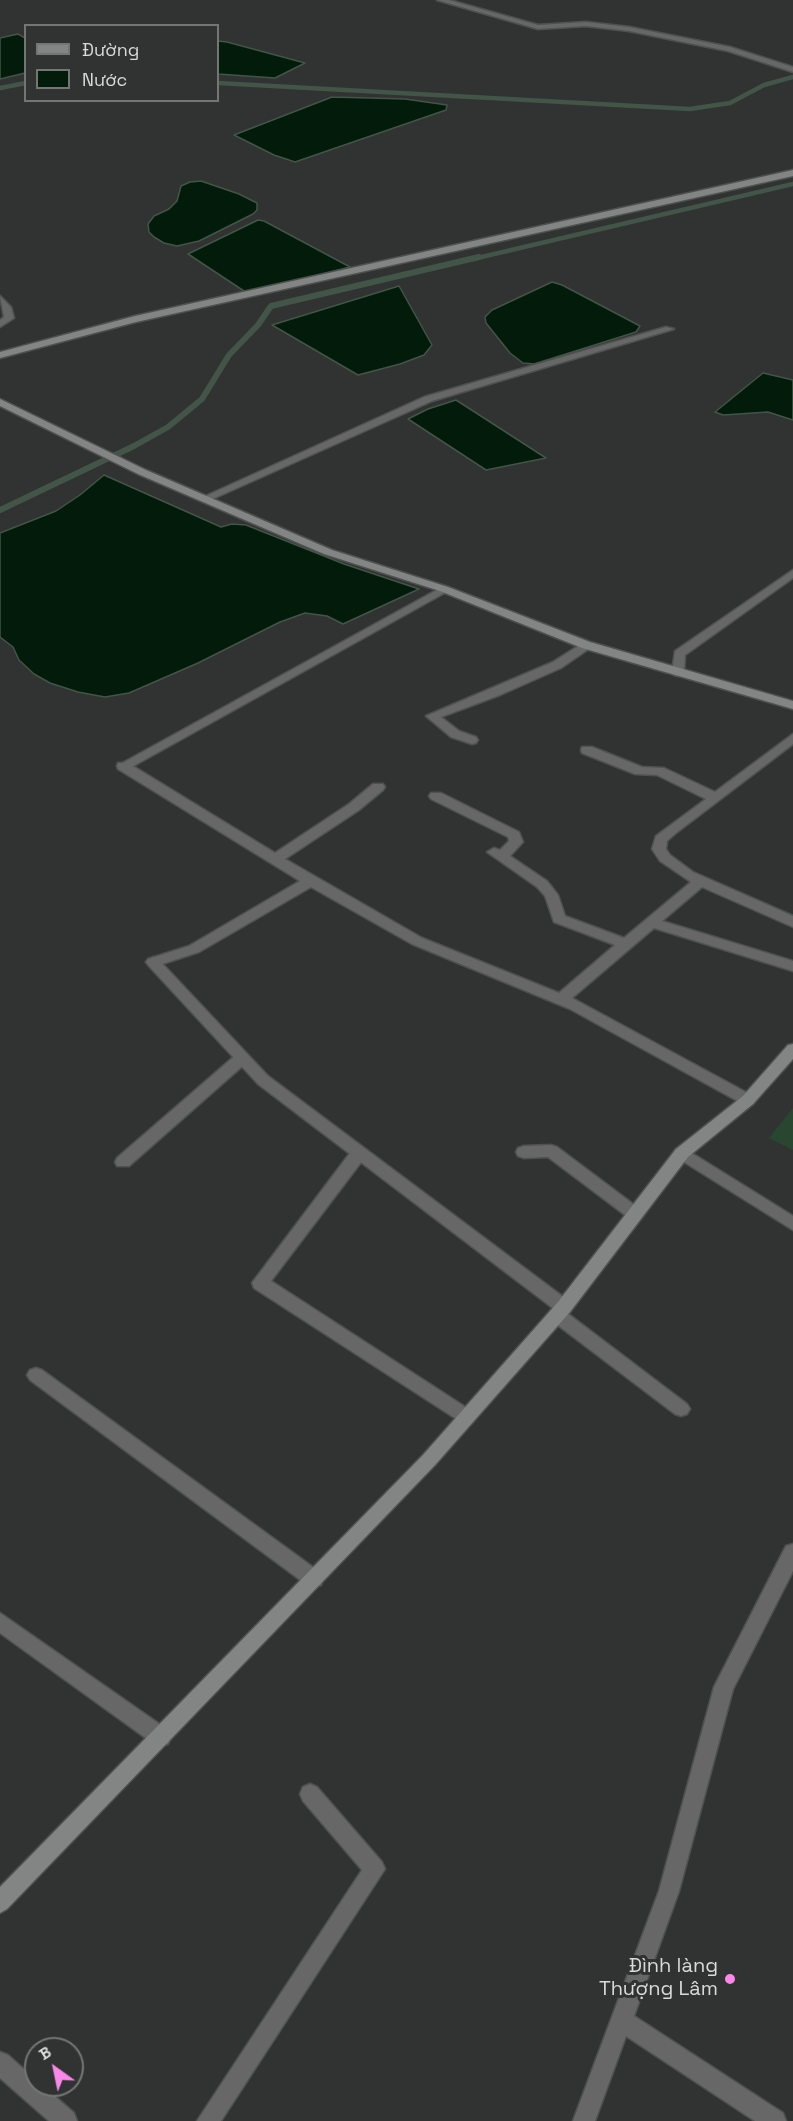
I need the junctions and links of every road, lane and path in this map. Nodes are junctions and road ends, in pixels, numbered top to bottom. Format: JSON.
{"nodes":[{"id":1,"x":441,"y":0,"type":"edge"},
{"id":2,"x":793,"y":70,"type":"edge"},
{"id":3,"x":793,"y":173,"type":"edge"},
{"id":4,"x":0,"y":299,"type":"edge"},
{"id":5,"x":0,"y":324,"type":"edge"},
{"id":6,"x":669,"y":329,"type":"dead end"},
{"id":7,"x":0,"y":354,"type":"edge"},
{"id":8,"x":0,"y":402,"type":"edge"},
{"id":9,"x":204,"y":499,"type":"junction"},
{"id":10,"x":793,"y":573,"type":"edge"},
{"id":11,"x":444,"y":589,"type":"junction"},
{"id":12,"x":586,"y":645,"type":"junction"},
{"id":13,"x":678,"y":672,"type":"junction"},
{"id":14,"x":793,"y":705,"type":"edge"},
{"id":15,"x":793,"y":738,"type":"edge"},
{"id":16,"x":472,"y":740,"type":"dead end"},
{"id":17,"x":587,"y":750,"type":"dead end"},
{"id":18,"x":378,"y":787,"type":"dead end"},
{"id":19,"x":436,"y":796,"type":"dead end"},
{"id":20,"x":716,"y":798,"type":"junction"},
{"id":21,"x":275,"y":860,"type":"junction"},
{"id":22,"x":310,"y":881,"type":"junction"},
{"id":23,"x":700,"y":881,"type":"junction"},
{"id":24,"x":651,"y":922,"type":"junction"},
{"id":25,"x":793,"y":922,"type":"edge"},
{"id":26,"x":626,"y":944,"type":"junction"},
{"id":27,"x":793,"y":966,"type":"edge"},
{"id":28,"x":561,"y":999,"type":"junction"},
{"id":29,"x":793,"y":1049,"type":"edge"},
{"id":30,"x":242,"y":1058,"type":"junction"},
{"id":31,"x":748,"y":1100,"type":"junction"},
{"id":32,"x":524,"y":1152,"type":"dead end"},
{"id":33,"x":359,"y":1153,"type":"junction"},
{"id":34,"x":682,"y":1153,"type":"junction"},
{"id":35,"x":123,"y":1162,"type":"dead end"},
{"id":36,"x":635,"y":1214,"type":"junction"},
{"id":37,"x":793,"y":1224,"type":"edge"},
{"id":38,"x":561,"y":1311,"type":"junction"},
{"id":39,"x":36,"y":1375,"type":"dead end"},
{"id":40,"x":681,"y":1409,"type":"dead end"},
{"id":41,"x":467,"y":1417,"type":"junction"},
{"id":42,"x":793,"y":1552,"type":"edge"},
{"id":43,"x":314,"y":1579,"type":"junction"},
{"id":44,"x":0,"y":1622,"type":"edge"},
{"id":45,"x":161,"y":1737,"type":"junction"},
{"id":46,"x":310,"y":1794,"type":"dead end"},
{"id":47,"x":0,"y":1902,"type":"edge"},
{"id":48,"x":621,"y":2020,"type":"junction"},
{"id":49,"x":0,"y":2063,"type":"edge"},
{"id":50,"x":66,"y":2121,"type":"edge"},
{"id":51,"x":208,"y":2121,"type":"edge"},
{"id":52,"x":584,"y":2121,"type":"edge"},
{"id":53,"x":776,"y":2121,"type":"edge"}],
"edges":[{"from":1,"to":2,"type":"street"},
{"from":3,"to":7,"type":"street"},
{"from":4,"to":5,"type":"street"},
{"from":6,"to":9,"type":"street"},
{"from":8,"to":9,"type":"street"},
{"from":9,"to":11,"type":"street"},
{"from":10,"to":13,"type":"street"},
{"from":11,"to":12,"type":"street"},
{"from":11,"to":21,"type":"street"},
{"from":12,"to":13,"type":"street"},
{"from":12,"to":16,"type":"street"},
{"from":13,"to":14,"type":"street"},
{"from":15,"to":20,"type":"street"},
{"from":17,"to":20,"type":"street"},
{"from":18,"to":21,"type":"street"},
{"from":19,"to":26,"type":"street"},
{"from":20,"to":23,"type":"street"},
{"from":21,"to":22,"type":"street"},
{"from":22,"to":28,"type":"street"},
{"from":22,"to":30,"type":"street"},
{"from":23,"to":24,"type":"street"},
{"from":23,"to":25,"type":"street"},
{"from":24,"to":26,"type":"street"},
{"from":24,"to":27,"type":"street"},
{"from":26,"to":28,"type":"street"},
{"from":28,"to":31,"type":"street"},
{"from":29,"to":31,"type":"street"},
{"from":30,"to":33,"type":"street"},
{"from":30,"to":35,"type":"street"},
{"from":31,"to":34,"type":"street"},
{"from":32,"to":36,"type":"street"},
{"from":33,"to":38,"type":"street"},
{"from":33,"to":41,"type":"street"},
{"from":34,"to":36,"type":"street"},
{"from":34,"to":37,"type":"street"},
{"from":36,"to":38,"type":"street"},
{"from":38,"to":40,"type":"street"},
{"from":38,"to":41,"type":"street"},
{"from":39,"to":43,"type":"street"},
{"from":41,"to":43,"type":"street"},
{"from":42,"to":48,"type":"street"},
{"from":43,"to":45,"type":"street"},
{"from":44,"to":45,"type":"street"},
{"from":45,"to":47,"type":"street"},
{"from":46,"to":51,"type":"street"},
{"from":48,"to":52,"type":"street"},
{"from":48,"to":53,"type":"street"},
{"from":49,"to":50,"type":"street"}]}
